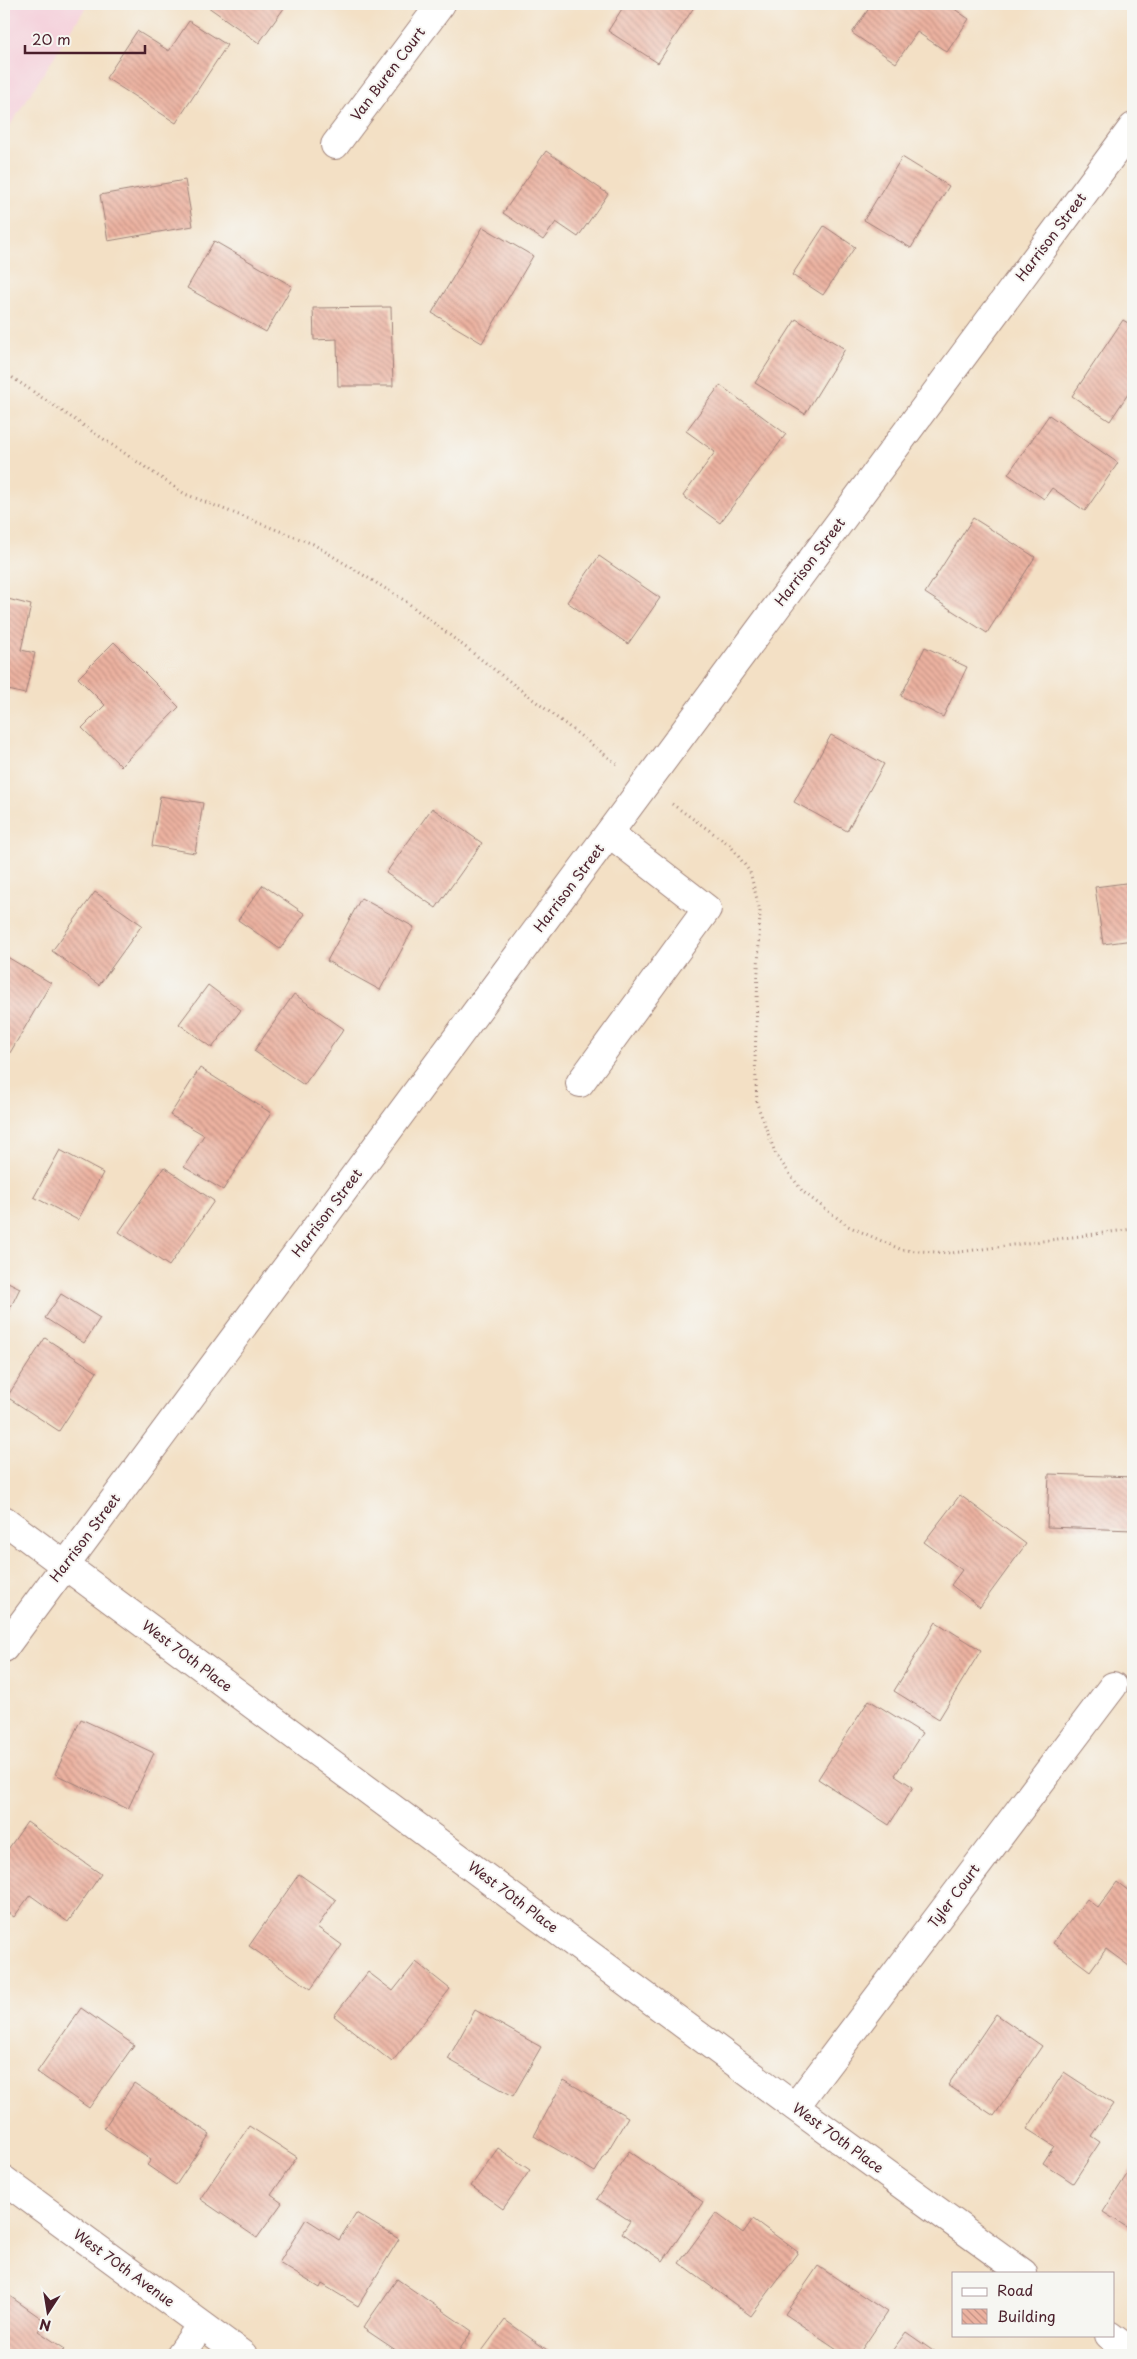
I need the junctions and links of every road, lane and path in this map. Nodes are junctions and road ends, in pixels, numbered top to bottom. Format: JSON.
{"nodes":[{"id":1,"x":441,"y":4,"type":"edge"},
{"id":2,"x":1133,"y":126,"type":"edge"},
{"id":3,"x":335,"y":145,"type":"dead end"},
{"id":4,"x":609,"y":833,"type":"junction"},
{"id":5,"x":580,"y":1082,"type":"dead end"},
{"id":6,"x":4,"y":1520,"type":"edge"},
{"id":7,"x":65,"y":1565,"type":"junction"},
{"id":8,"x":4,"y":1648,"type":"edge"},
{"id":9,"x":1113,"y":1686,"type":"dead end"},
{"id":10,"x":795,"y":2107,"type":"junction"},
{"id":11,"x":4,"y":2180,"type":"edge"},
{"id":12,"x":1022,"y":2272,"type":"edge"},
{"id":13,"x":201,"y":2324,"type":"junction"},
{"id":14,"x":1110,"y":2336,"type":"edge"},
{"id":15,"x":1133,"y":2352,"type":"edge"},
{"id":16,"x":180,"y":2355,"type":"edge"},
{"id":17,"x":243,"y":2355,"type":"edge"}],
"edges":[{"from":1,"to":3,"type":"street","name":"Van Buren Court"},
{"from":2,"to":4,"type":"street","name":"Harrison Street"},
{"from":4,"to":5,"type":"street"},
{"from":4,"to":7,"type":"street","name":"Harrison Street"},
{"from":6,"to":7,"type":"street","name":"West 70th Place"},
{"from":7,"to":8,"type":"street","name":"Harrison Street"},
{"from":7,"to":10,"type":"street","name":"West 70th Place"},
{"from":9,"to":10,"type":"street","name":"Tyler Court"},
{"from":10,"to":12,"type":"street","name":"West 70th Place"},
{"from":11,"to":13,"type":"street","name":"West 70th Avenue"},
{"from":13,"to":16,"type":"street"},
{"from":13,"to":17,"type":"street","name":"West 70th Avenue"},
{"from":14,"to":15,"type":"street"}]}
